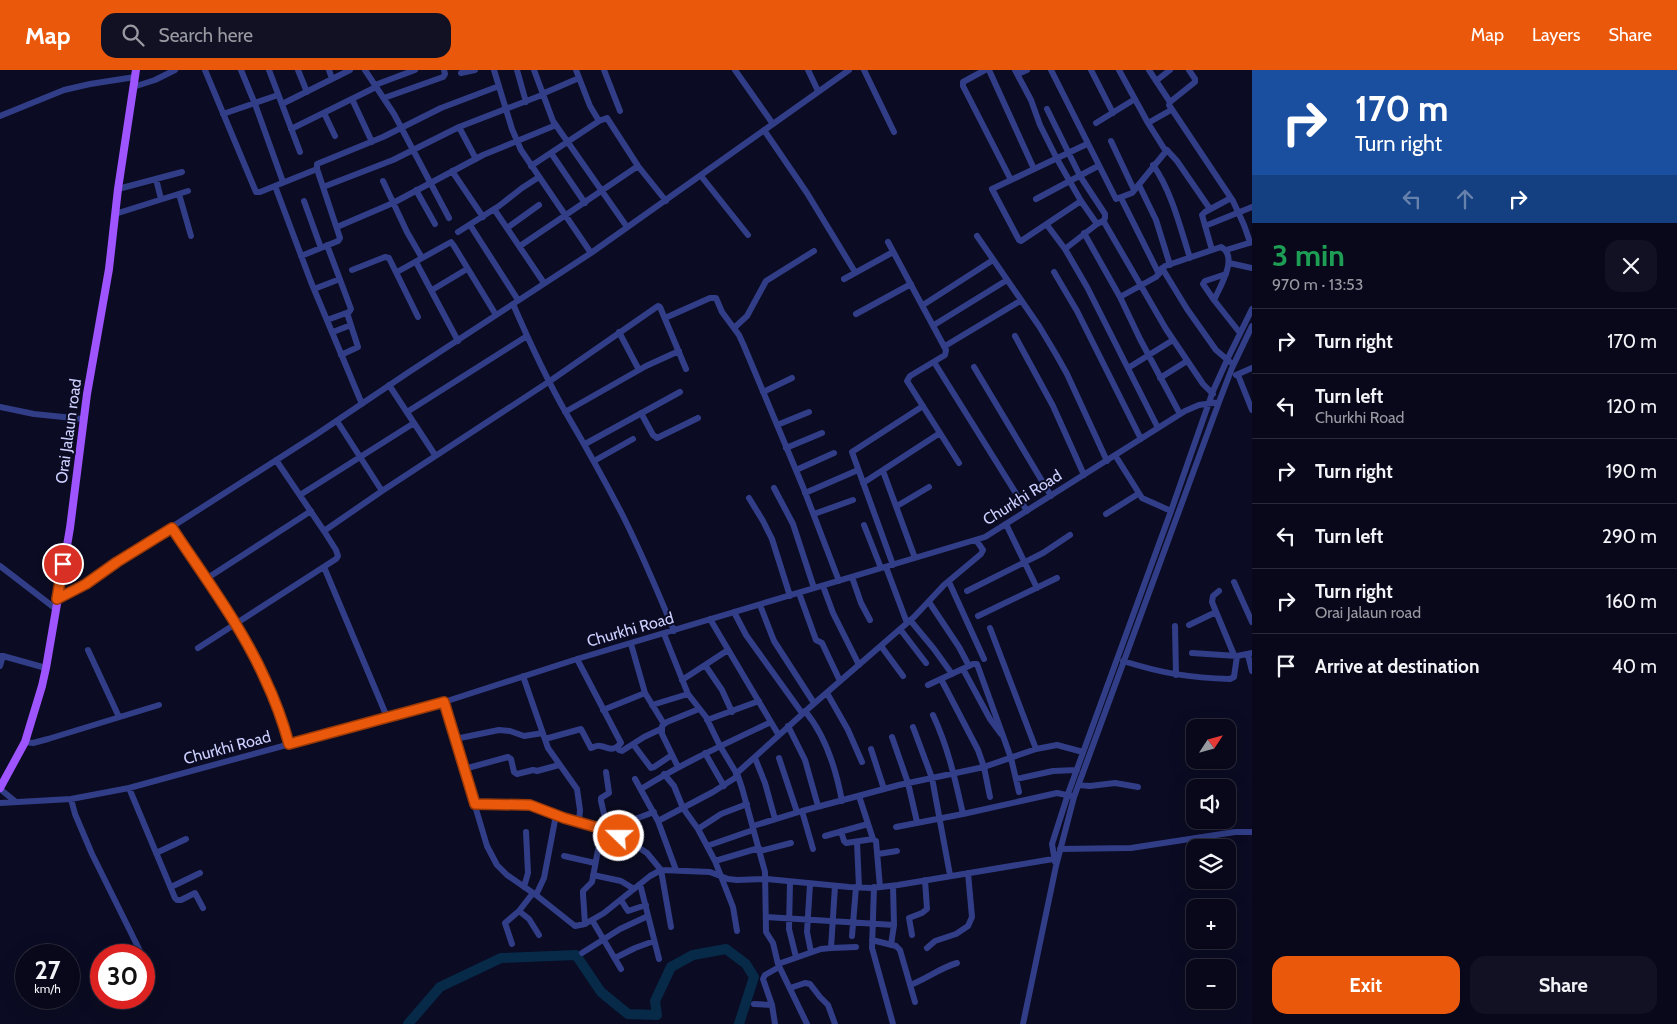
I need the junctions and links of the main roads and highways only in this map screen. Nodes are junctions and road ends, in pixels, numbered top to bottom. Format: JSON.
{"nodes":[{"id":1,"x":136,"y":74,"type":"edge"},
{"id":2,"x":0,"y":788,"type":"edge"}],
"edges":[{"from":1,"to":2,"type":"main road","name":"Orai Jalaun road"}]}
